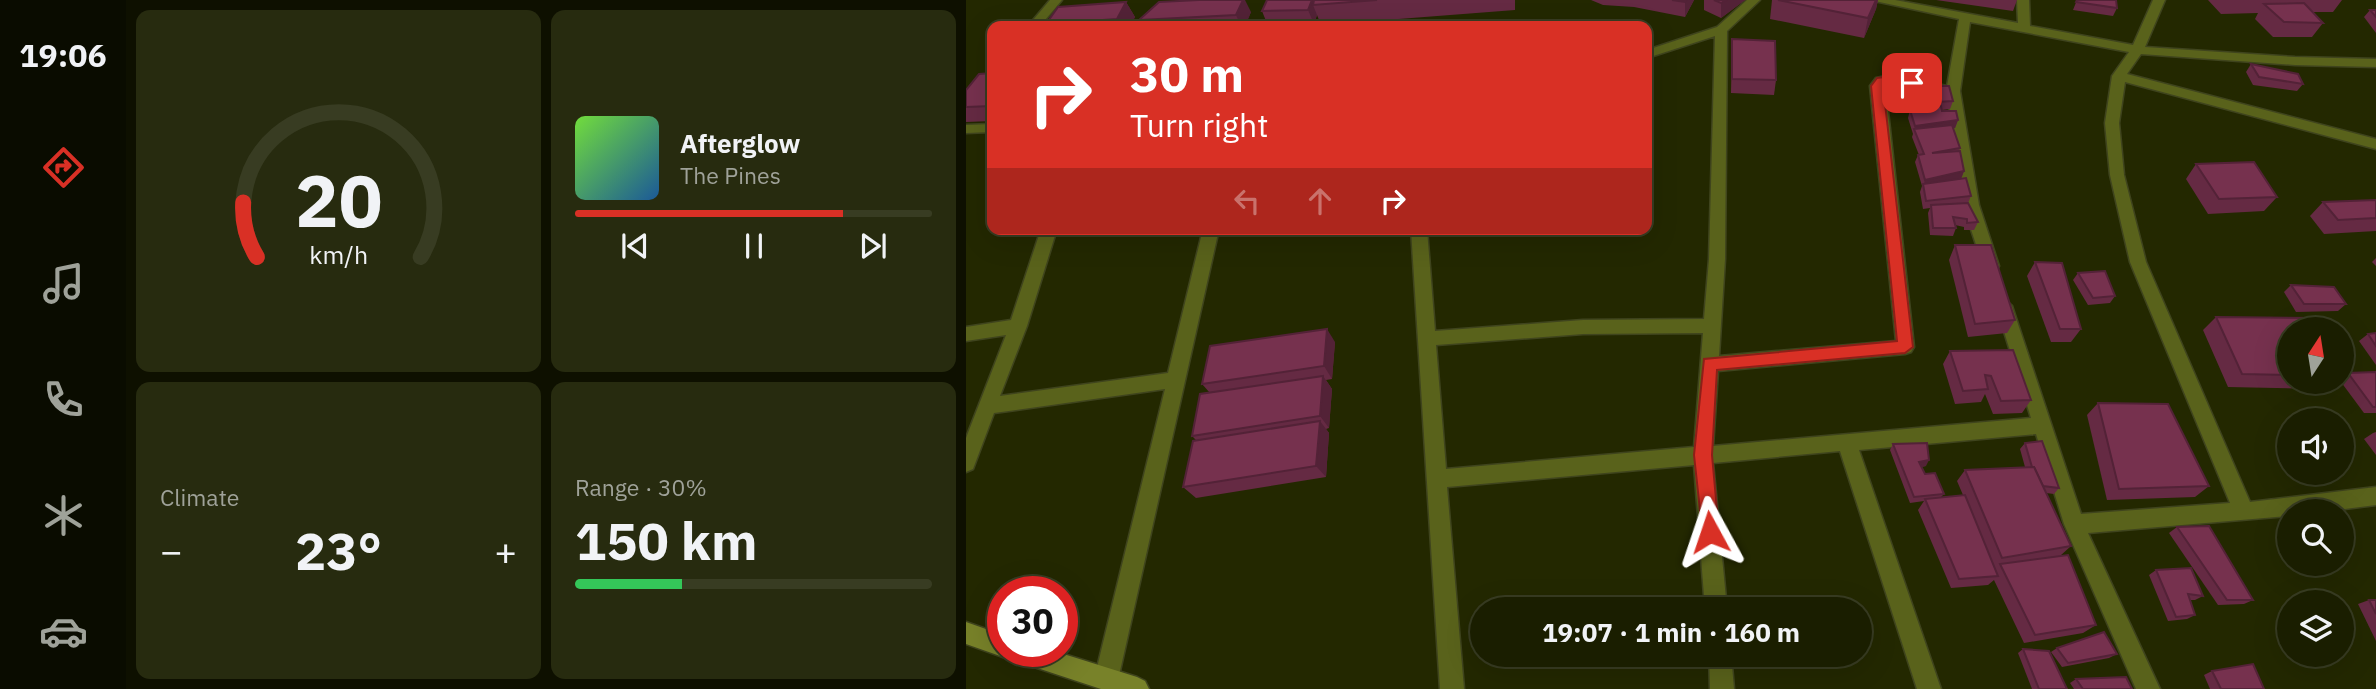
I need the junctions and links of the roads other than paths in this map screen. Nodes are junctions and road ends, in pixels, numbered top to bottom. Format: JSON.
{"nodes":[{"id":1,"x":1056,"y":0,"type":"edge"},
{"id":2,"x":1754,"y":0,"type":"edge"},
{"id":3,"x":1876,"y":0,"type":"edge"},
{"id":4,"x":2023,"y":0,"type":"edge"},
{"id":5,"x":2159,"y":0,"type":"edge"},
{"id":6,"x":1965,"y":18,"type":"junction"},
{"id":7,"x":1038,"y":21,"type":"edge"},
{"id":8,"x":2024,"y":27,"type":"junction"},
{"id":9,"x":1721,"y":30,"type":"junction"},
{"id":10,"x":2137,"y":50,"type":"junction"},
{"id":11,"x":1652,"y":52,"type":"edge"},
{"id":12,"x":2376,"y":63,"type":"edge"},
{"id":13,"x":2119,"y":76,"type":"junction"},
{"id":14,"x":1953,"y":91,"type":"junction"},
{"id":15,"x":966,"y":128,"type":"edge"},
{"id":16,"x":987,"y":128,"type":"edge"},
{"id":17,"x":2376,"y":144,"type":"edge"},
{"id":18,"x":1047,"y":235,"type":"edge"},
{"id":19,"x":1209,"y":235,"type":"edge"},
{"id":20,"x":1419,"y":235,"type":"edge"},
{"id":21,"x":1018,"y":326,"type":"junction"},
{"id":22,"x":1713,"y":326,"type":"junction"},
{"id":23,"x":966,"y":334,"type":"edge"},
{"id":24,"x":1427,"y":339,"type":"junction"},
{"id":25,"x":1710,"y":364,"type":"junction"},
{"id":26,"x":1173,"y":380,"type":"junction"},
{"id":27,"x":988,"y":406,"type":"junction"},
{"id":28,"x":2042,"y":425,"type":"junction"},
{"id":29,"x":1847,"y":442,"type":"junction"},
{"id":30,"x":1703,"y":455,"type":"junction"},
{"id":31,"x":966,"y":463,"type":"edge"},
{"id":32,"x":1436,"y":479,"type":"junction"},
{"id":33,"x":2376,"y":496,"type":"edge"},
{"id":34,"x":2244,"y":512,"type":"junction"},
{"id":35,"x":2074,"y":524,"type":"junction"},
{"id":36,"x":1715,"y":597,"type":"edge"},
{"id":37,"x":966,"y":633,"type":"edge"},
{"id":38,"x":987,"y":640,"type":"edge"},
{"id":39,"x":1067,"y":667,"type":"edge"},
{"id":40,"x":1721,"y":667,"type":"edge"},
{"id":41,"x":1106,"y":680,"type":"junction"},
{"id":42,"x":1138,"y":689,"type":"edge"},
{"id":43,"x":1452,"y":689,"type":"edge"},
{"id":44,"x":1722,"y":689,"type":"edge"},
{"id":45,"x":1928,"y":689,"type":"edge"},
{"id":46,"x":2148,"y":689,"type":"edge"}],
"edges":[{"from":1,"to":7,"type":"street"},
{"from":2,"to":9,"type":"street"},
{"from":3,"to":6,"type":"street"},
{"from":4,"to":8,"type":"street"},
{"from":5,"to":10,"type":"street"},
{"from":6,"to":8,"type":"street"},
{"from":6,"to":14,"type":"street"},
{"from":8,"to":10,"type":"street"},
{"from":9,"to":11,"type":"street"},
{"from":9,"to":22,"type":"street"},
{"from":10,"to":12,"type":"street"},
{"from":10,"to":13,"type":"street"},
{"from":13,"to":17,"type":"street"},
{"from":13,"to":34,"type":"street"},
{"from":14,"to":25,"type":"street"},
{"from":14,"to":28,"type":"street"},
{"from":15,"to":16,"type":"street"},
{"from":18,"to":21,"type":"street"},
{"from":19,"to":26,"type":"street"},
{"from":20,"to":24,"type":"street"},
{"from":21,"to":23,"type":"street"},
{"from":21,"to":27,"type":"street"},
{"from":22,"to":24,"type":"street"},
{"from":22,"to":25,"type":"street"},
{"from":24,"to":32,"type":"street"},
{"from":25,"to":30,"type":"street"},
{"from":26,"to":27,"type":"street"},
{"from":26,"to":41,"type":"street"},
{"from":27,"to":31,"type":"street"},
{"from":28,"to":29,"type":"street"},
{"from":28,"to":35,"type":"street"},
{"from":29,"to":30,"type":"street"},
{"from":29,"to":45,"type":"street"},
{"from":30,"to":32,"type":"street"},
{"from":30,"to":36,"type":"street"},
{"from":32,"to":43,"type":"street"},
{"from":33,"to":34,"type":"street"},
{"from":34,"to":35,"type":"street"},
{"from":35,"to":46,"type":"street"},
{"from":37,"to":38,"type":"street"},
{"from":39,"to":41,"type":"street"},
{"from":40,"to":44,"type":"street"},
{"from":41,"to":42,"type":"street"}]}
